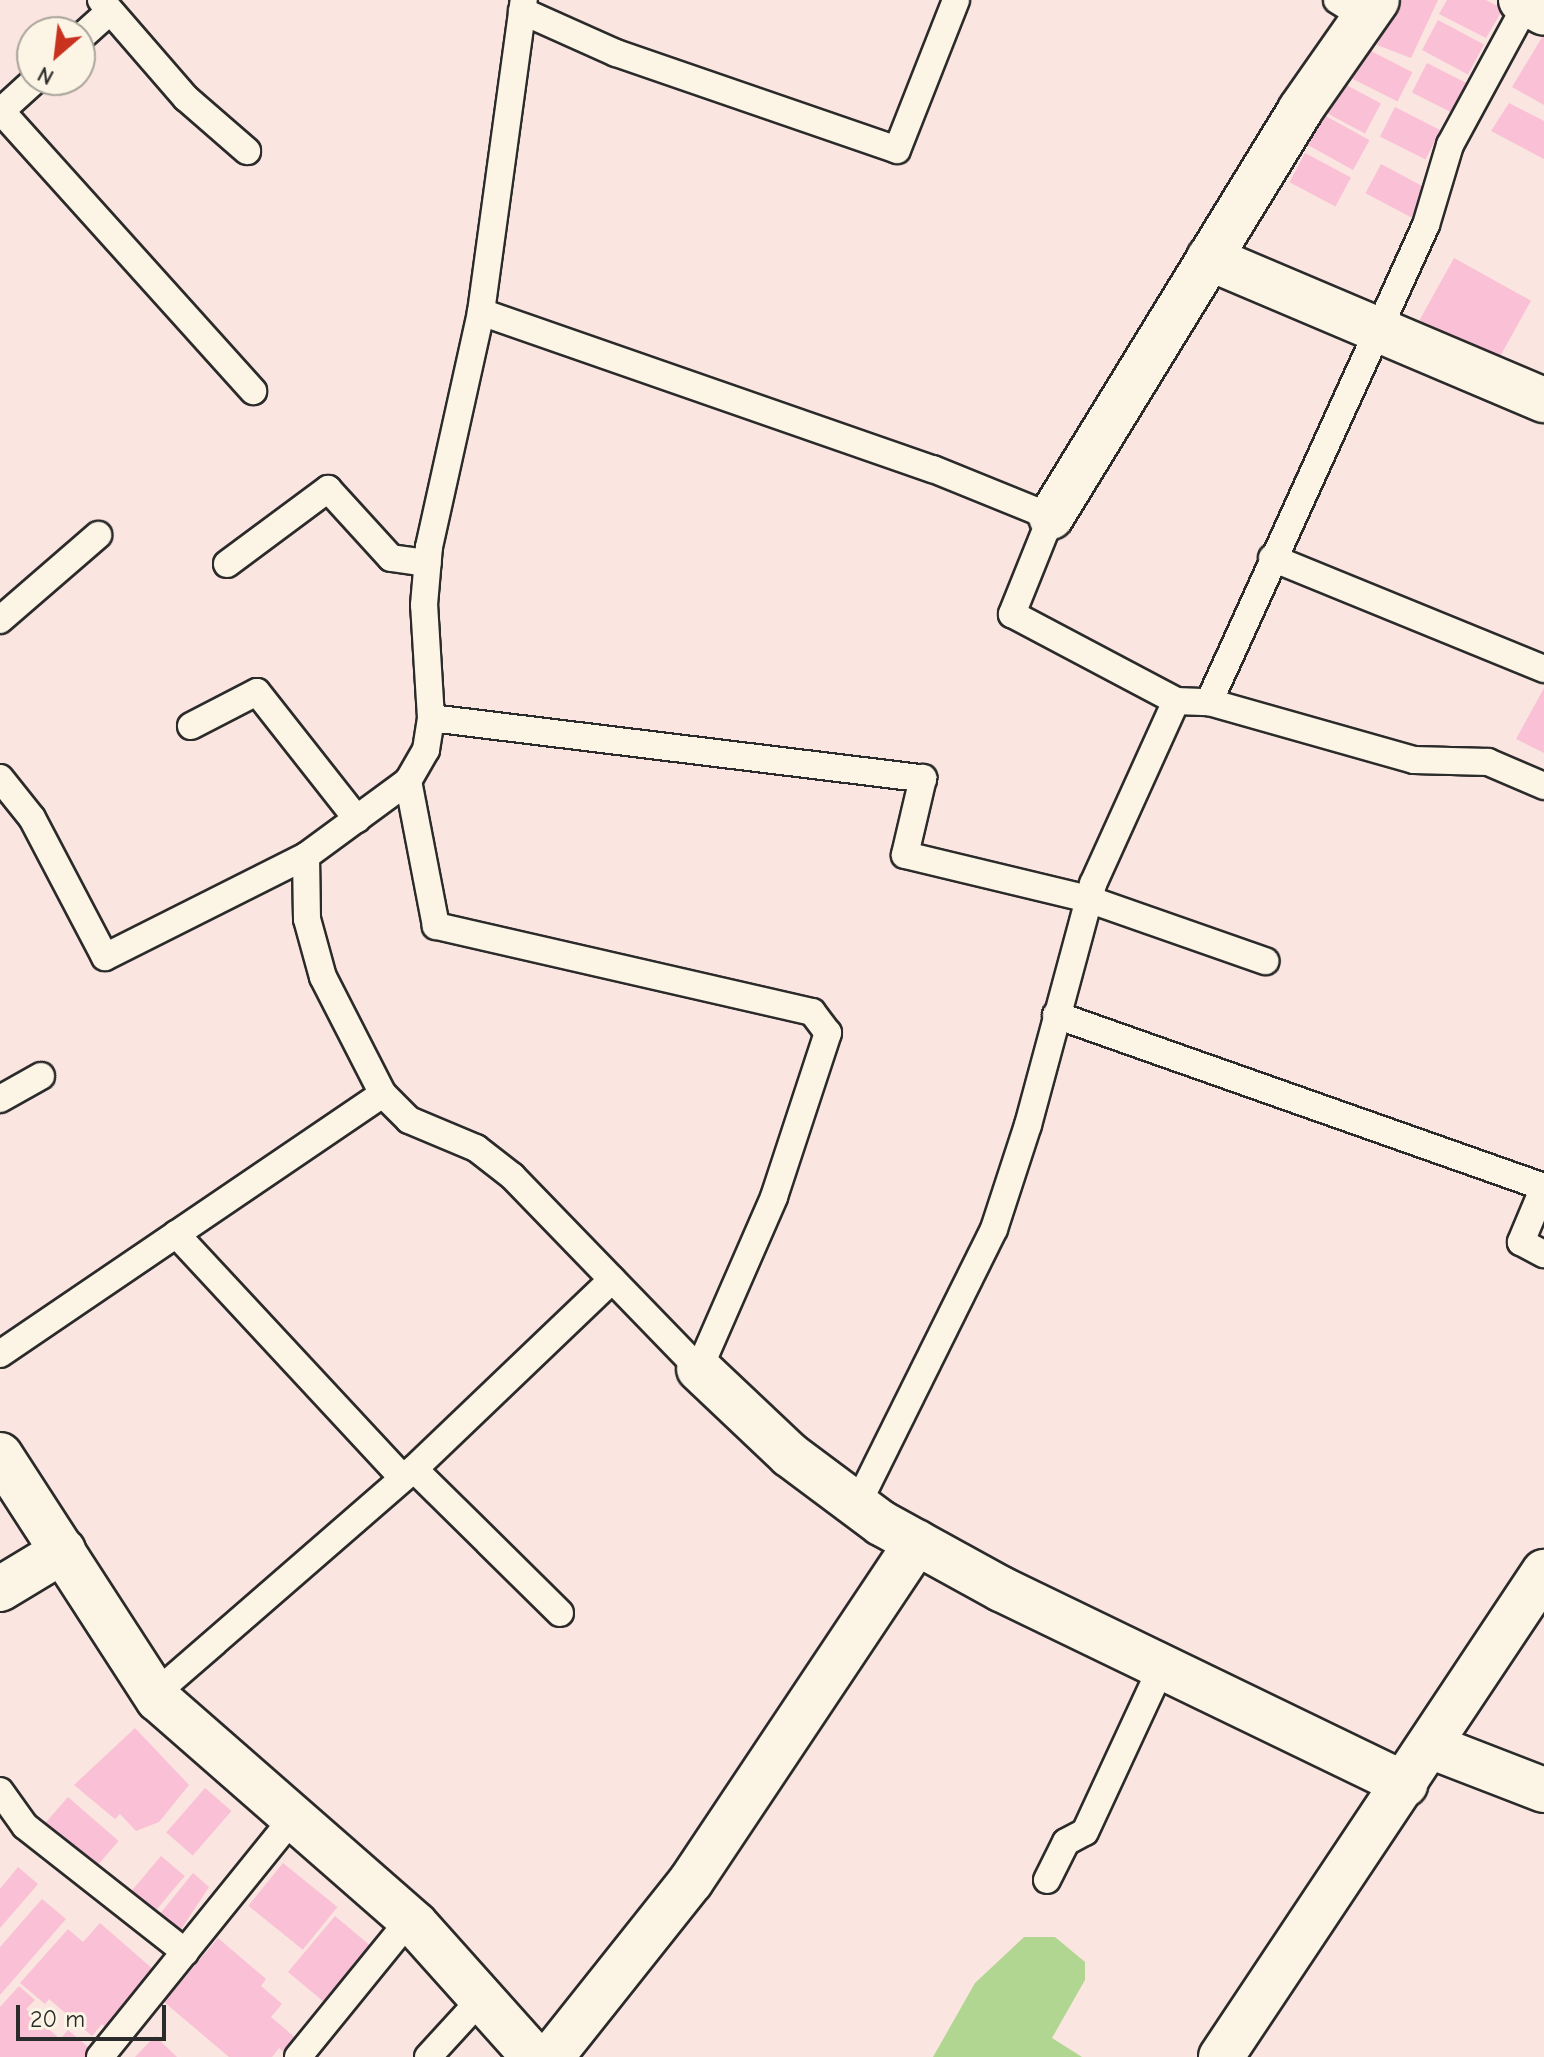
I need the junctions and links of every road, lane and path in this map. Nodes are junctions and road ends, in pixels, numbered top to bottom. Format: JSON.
{"nodes":[{"id":1,"x":956,"y":0,"type":"edge"},
{"id":2,"x":106,"y":5,"type":"edge"},
{"id":3,"x":523,"y":5,"type":"edge"},
{"id":4,"x":1531,"y":5,"type":"edge"},
{"id":5,"x":1359,"y":6,"type":"edge"},
{"id":6,"x":18,"y":96,"type":"edge"},
{"id":7,"x":0,"y":112,"type":"edge"},
{"id":8,"x":247,"y":151,"type":"dead end"},
{"id":9,"x":1209,"y":258,"type":"junction"},
{"id":10,"x":481,"y":312,"type":"junction"},
{"id":11,"x":1377,"y":327,"type":"junction"},
{"id":12,"x":253,"y":391,"type":"dead end"},
{"id":13,"x":1544,"y":400,"type":"edge"},
{"id":14,"x":1051,"y":517,"type":"junction"},
{"id":15,"x":98,"y":535,"type":"dead end"},
{"id":16,"x":1272,"y":558,"type":"junction"},
{"id":17,"x":428,"y":563,"type":"junction"},
{"id":18,"x":227,"y":564,"type":"dead end"},
{"id":19,"x":0,"y":620,"type":"edge"},
{"id":20,"x":1544,"y":669,"type":"edge"},
{"id":21,"x":1176,"y":701,"type":"junction"},
{"id":22,"x":1209,"y":702,"type":"junction"},
{"id":23,"x":431,"y":718,"type":"junction"},
{"id":24,"x":191,"y":726,"type":"dead end"},
{"id":25,"x":0,"y":778,"type":"edge"},
{"id":26,"x":408,"y":781,"type":"junction"},
{"id":27,"x":1544,"y":786,"type":"edge"},
{"id":28,"x":357,"y":819,"type":"junction"},
{"id":29,"x":306,"y":856,"type":"junction"},
{"id":30,"x":1088,"y":899,"type":"junction"},
{"id":31,"x":1265,"y":961,"type":"dead end"},
{"id":32,"x":1056,"y":1015,"type":"junction"},
{"id":33,"x":41,"y":1076,"type":"dead end"},
{"id":34,"x":383,"y":1094,"type":"junction"},
{"id":35,"x":0,"y":1099,"type":"edge"},
{"id":36,"x":176,"y":1234,"type":"junction"},
{"id":37,"x":1544,"y":1254,"type":"edge"},
{"id":38,"x":612,"y":1280,"type":"junction"},
{"id":39,"x":0,"y":1354,"type":"edge"},
{"id":40,"x":699,"y":1369,"type":"junction"},
{"id":41,"x":0,"y":1455,"type":"edge"},
{"id":42,"x":408,"y":1474,"type":"junction"},
{"id":43,"x":857,"y":1505,"type":"junction"},
{"id":44,"x":917,"y":1542,"type":"junction"},
{"id":45,"x":63,"y":1551,"type":"junction"},
{"id":46,"x":1544,"y":1572,"type":"edge"},
{"id":47,"x":0,"y":1589,"type":"edge"},
{"id":48,"x":560,"y":1613,"type":"dead end"},
{"id":49,"x":1163,"y":1664,"type":"junction"},
{"id":50,"x":155,"y":1694,"type":"junction"},
{"id":51,"x":1430,"y":1746,"type":"junction"},
{"id":52,"x":1405,"y":1784,"type":"junction"},
{"id":53,"x":1544,"y":1790,"type":"edge"},
{"id":54,"x":0,"y":1791,"type":"edge"},
{"id":55,"x":293,"y":1818,"type":"junction"},
{"id":56,"x":1047,"y":1880,"type":"dead end"},
{"id":57,"x":410,"y":1919,"type":"junction"},
{"id":58,"x":185,"y":1952,"type":"junction"},
{"id":59,"x":482,"y":1998,"type":"junction"},
{"id":60,"x":100,"y":2057,"type":"edge"},
{"id":61,"x":298,"y":2057,"type":"edge"},
{"id":62,"x":428,"y":2057,"type":"edge"},
{"id":63,"x":534,"y":2057,"type":"edge"},
{"id":64,"x":551,"y":2057,"type":"edge"},
{"id":65,"x":1221,"y":2057,"type":"edge"}],
"edges":[{"from":1,"to":3,"type":"lane"},
{"from":2,"to":8,"type":"lane"},
{"from":3,"to":10,"type":"lane"},
{"from":4,"to":11,"type":"lane"},
{"from":5,"to":9,"type":"street"},
{"from":6,"to":7,"type":"lane"},
{"from":7,"to":12,"type":"lane"},
{"from":9,"to":11,"type":"street"},
{"from":9,"to":14,"type":"street"},
{"from":10,"to":14,"type":"lane"},
{"from":10,"to":17,"type":"lane"},
{"from":11,"to":13,"type":"street"},
{"from":11,"to":16,"type":"lane"},
{"from":14,"to":21,"type":"lane"},
{"from":15,"to":19,"type":"lane"},
{"from":16,"to":20,"type":"lane"},
{"from":16,"to":22,"type":"lane"},
{"from":17,"to":18,"type":"lane"},
{"from":17,"to":23,"type":"lane"},
{"from":21,"to":22,"type":"lane"},
{"from":21,"to":30,"type":"lane"},
{"from":22,"to":27,"type":"lane"},
{"from":23,"to":26,"type":"lane"},
{"from":23,"to":30,"type":"lane"},
{"from":24,"to":28,"type":"lane"},
{"from":25,"to":29,"type":"lane"},
{"from":26,"to":28,"type":"lane"},
{"from":26,"to":40,"type":"lane"},
{"from":28,"to":29,"type":"lane"},
{"from":29,"to":34,"type":"lane"},
{"from":30,"to":31,"type":"lane"},
{"from":30,"to":32,"type":"lane"},
{"from":32,"to":37,"type":"lane"},
{"from":32,"to":43,"type":"lane"},
{"from":33,"to":35,"type":"lane"},
{"from":34,"to":36,"type":"lane"},
{"from":34,"to":38,"type":"lane"},
{"from":36,"to":39,"type":"lane"},
{"from":36,"to":42,"type":"lane"},
{"from":38,"to":40,"type":"lane"},
{"from":38,"to":42,"type":"lane"},
{"from":40,"to":43,"type":"street"},
{"from":41,"to":45,"type":"street"},
{"from":42,"to":48,"type":"lane"},
{"from":42,"to":50,"type":"lane"},
{"from":43,"to":44,"type":"street"},
{"from":44,"to":49,"type":"street"},
{"from":44,"to":64,"type":"street"},
{"from":45,"to":47,"type":"street"},
{"from":45,"to":50,"type":"street"},
{"from":46,"to":51,"type":"street"},
{"from":49,"to":52,"type":"street"},
{"from":49,"to":56,"type":"lane"},
{"from":50,"to":55,"type":"street"},
{"from":51,"to":52,"type":"street"},
{"from":51,"to":53,"type":"street"},
{"from":52,"to":65,"type":"street"},
{"from":54,"to":58,"type":"lane"},
{"from":55,"to":57,"type":"street"},
{"from":55,"to":58,"type":"lane"},
{"from":57,"to":59,"type":"street"},
{"from":57,"to":61,"type":"lane"},
{"from":58,"to":60,"type":"lane"},
{"from":59,"to":62,"type":"lane"},
{"from":59,"to":63,"type":"street"}]}
